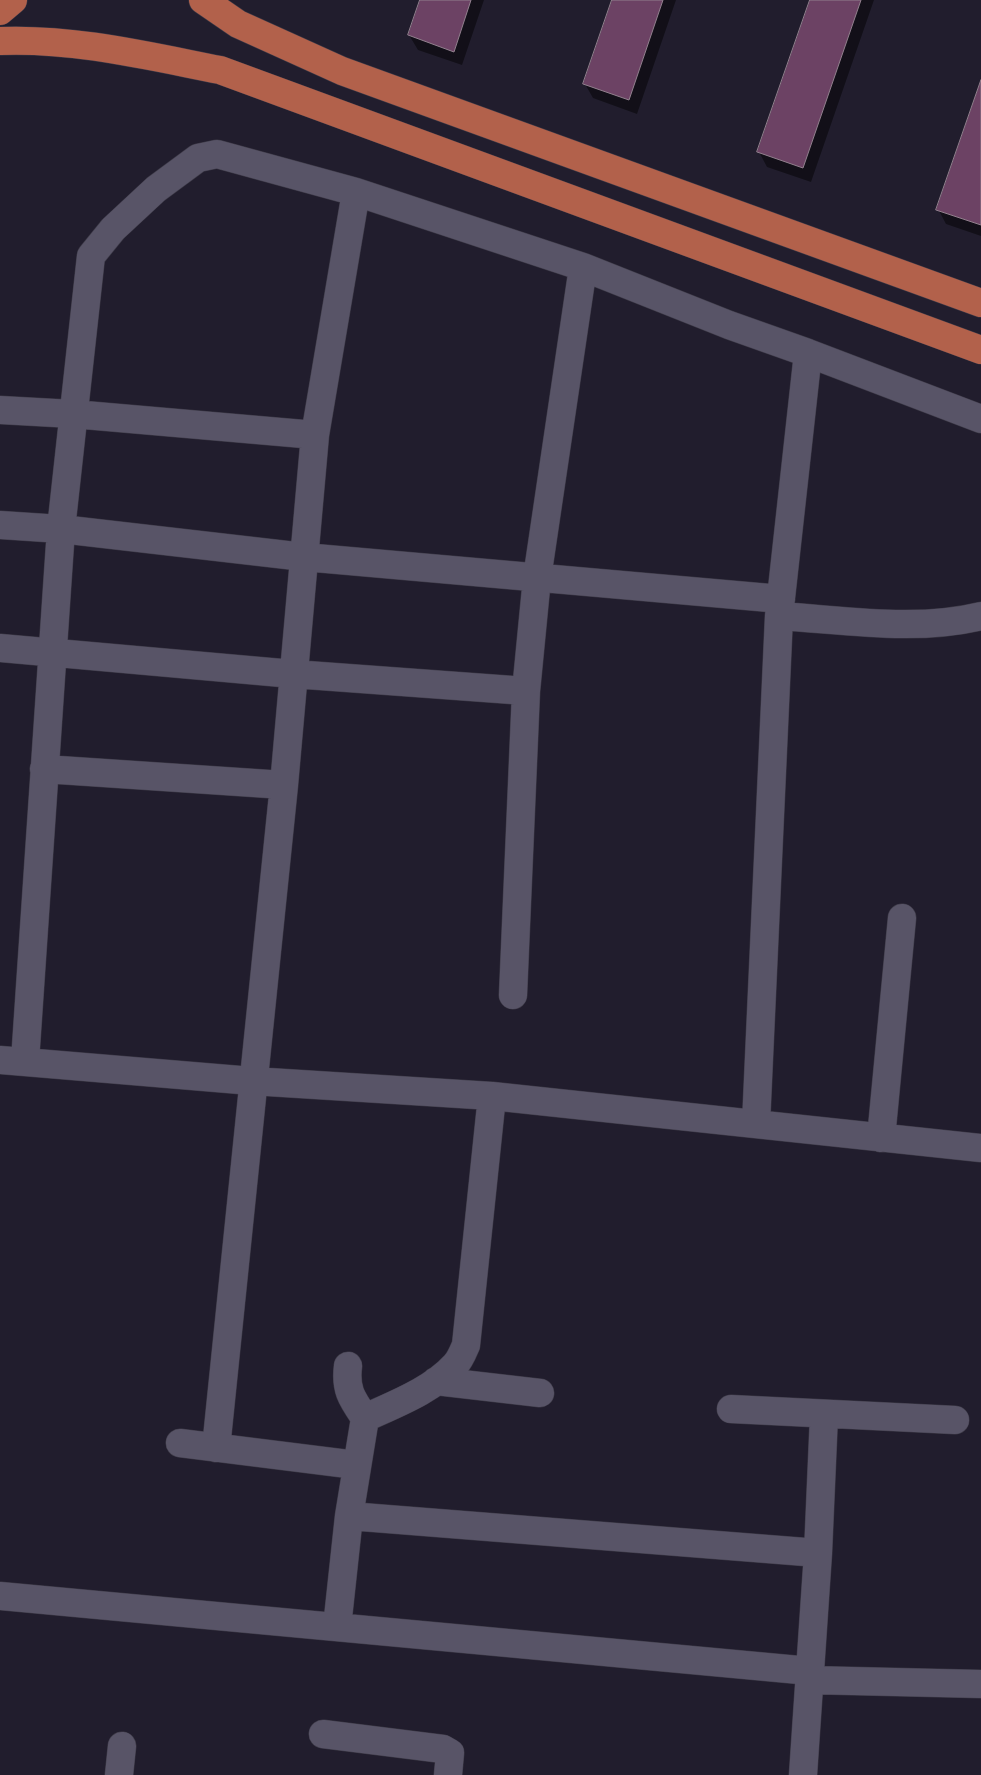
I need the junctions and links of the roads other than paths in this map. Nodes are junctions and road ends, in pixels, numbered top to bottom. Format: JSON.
{"nodes":[{"id":1,"x":13,"y":0,"type":"edge"},
{"id":2,"x":203,"y":0,"type":"edge"},
{"id":3,"x":0,"y":11,"type":"edge"},
{"id":4,"x":0,"y":41,"type":"edge"},
{"id":5,"x":356,"y":192,"type":"junction"},
{"id":6,"x":583,"y":267,"type":"junction"},
{"id":7,"x":981,"y":303,"type":"edge"},
{"id":8,"x":981,"y":350,"type":"edge"},
{"id":9,"x":808,"y":352,"type":"junction"},
{"id":10,"x":0,"y":410,"type":"edge"},
{"id":11,"x":73,"y":414,"type":"junction"},
{"id":12,"x":981,"y":419,"type":"edge"},
{"id":13,"x":315,"y":435,"type":"junction"},
{"id":14,"x":0,"y":525,"type":"edge"},
{"id":15,"x":61,"y":529,"type":"junction"},
{"id":16,"x":304,"y":557,"type":"junction"},
{"id":17,"x":537,"y":578,"type":"junction"},
{"id":18,"x":780,"y":608,"type":"junction"},
{"id":19,"x":981,"y":616,"type":"edge"},
{"id":20,"x":0,"y":648,"type":"edge"},
{"id":21,"x":52,"y":652,"type":"junction"},
{"id":22,"x":293,"y":674,"type":"junction"},
{"id":23,"x":526,"y":691,"type":"junction"},
{"id":24,"x":44,"y":769,"type":"junction"},
{"id":25,"x":284,"y":785,"type":"junction"},
{"id":26,"x":902,"y":918,"type":"dead end"},
{"id":27,"x":513,"y":995,"type":"dead end"},
{"id":28,"x":12,"y":1061,"type":"edge"},
{"id":29,"x":252,"y":1081,"type":"junction"},
{"id":30,"x":492,"y":1096,"type":"junction"},
{"id":31,"x":756,"y":1124,"type":"junction"},
{"id":32,"x":881,"y":1138,"type":"junction"},
{"id":33,"x":981,"y":1148,"type":"edge"},
{"id":34,"x":348,"y":1366,"type":"dead end"},
{"id":35,"x":436,"y":1381,"type":"junction"},
{"id":36,"x":540,"y":1393,"type":"dead end"},
{"id":37,"x":732,"y":1409,"type":"dead end"},
{"id":38,"x":824,"y":1415,"type":"junction"},
{"id":39,"x":365,"y":1418,"type":"junction"},
{"id":40,"x":955,"y":1420,"type":"dead end"},
{"id":41,"x":180,"y":1443,"type":"dead end"},
{"id":42,"x":216,"y":1448,"type":"junction"},
{"id":43,"x":356,"y":1465,"type":"junction"},
{"id":44,"x":349,"y":1516,"type":"junction"},
{"id":45,"x":818,"y":1552,"type":"junction"},
{"id":46,"x":0,"y":1596,"type":"edge"},
{"id":47,"x":337,"y":1627,"type":"junction"},
{"id":48,"x":809,"y":1676,"type":"junction"},
{"id":49,"x":981,"y":1684,"type":"edge"},
{"id":50,"x":323,"y":1734,"type":"dead end"},
{"id":51,"x":122,"y":1746,"type":"dead end"},
{"id":52,"x":120,"y":1775,"type":"edge"},
{"id":53,"x":448,"y":1775,"type":"edge"},
{"id":54,"x":803,"y":1775,"type":"edge"}],
"edges":[{"from":1,"to":3,"type":"main road"},
{"from":2,"to":7,"type":"main road"},
{"from":4,"to":8,"type":"main road"},
{"from":5,"to":6,"type":"street"},
{"from":5,"to":11,"type":"street"},
{"from":5,"to":13,"type":"street"},
{"from":6,"to":9,"type":"street"},
{"from":6,"to":17,"type":"street"},
{"from":9,"to":12,"type":"street"},
{"from":9,"to":18,"type":"street"},
{"from":10,"to":11,"type":"street"},
{"from":11,"to":13,"type":"street"},
{"from":11,"to":15,"type":"street"},
{"from":13,"to":16,"type":"street"},
{"from":14,"to":15,"type":"street"},
{"from":15,"to":16,"type":"street"},
{"from":15,"to":21,"type":"street"},
{"from":16,"to":17,"type":"street"},
{"from":16,"to":22,"type":"street"},
{"from":17,"to":18,"type":"street"},
{"from":17,"to":23,"type":"street"},
{"from":18,"to":19,"type":"street"},
{"from":18,"to":31,"type":"street"},
{"from":20,"to":21,"type":"street"},
{"from":21,"to":22,"type":"street"},
{"from":21,"to":24,"type":"street"},
{"from":22,"to":23,"type":"street"},
{"from":22,"to":25,"type":"street"},
{"from":23,"to":27,"type":"street"},
{"from":24,"to":25,"type":"street"},
{"from":24,"to":28,"type":"street"},
{"from":25,"to":29,"type":"street"},
{"from":26,"to":32,"type":"street"},
{"from":28,"to":29,"type":"street"},
{"from":29,"to":30,"type":"street"},
{"from":29,"to":42,"type":"street"},
{"from":30,"to":31,"type":"street"},
{"from":30,"to":35,"type":"street"},
{"from":31,"to":32,"type":"street"},
{"from":32,"to":33,"type":"street"},
{"from":34,"to":39,"type":"street"},
{"from":35,"to":36,"type":"street"},
{"from":35,"to":39,"type":"street"},
{"from":37,"to":38,"type":"street"},
{"from":38,"to":40,"type":"street"},
{"from":38,"to":45,"type":"street"},
{"from":39,"to":43,"type":"street"},
{"from":41,"to":42,"type":"street"},
{"from":42,"to":43,"type":"street"},
{"from":43,"to":44,"type":"street"},
{"from":44,"to":45,"type":"street"},
{"from":44,"to":47,"type":"street"},
{"from":45,"to":48,"type":"street"},
{"from":46,"to":47,"type":"street"},
{"from":47,"to":48,"type":"street"},
{"from":48,"to":49,"type":"street"},
{"from":48,"to":54,"type":"street"},
{"from":50,"to":53,"type":"street"},
{"from":51,"to":52,"type":"street"}]}
